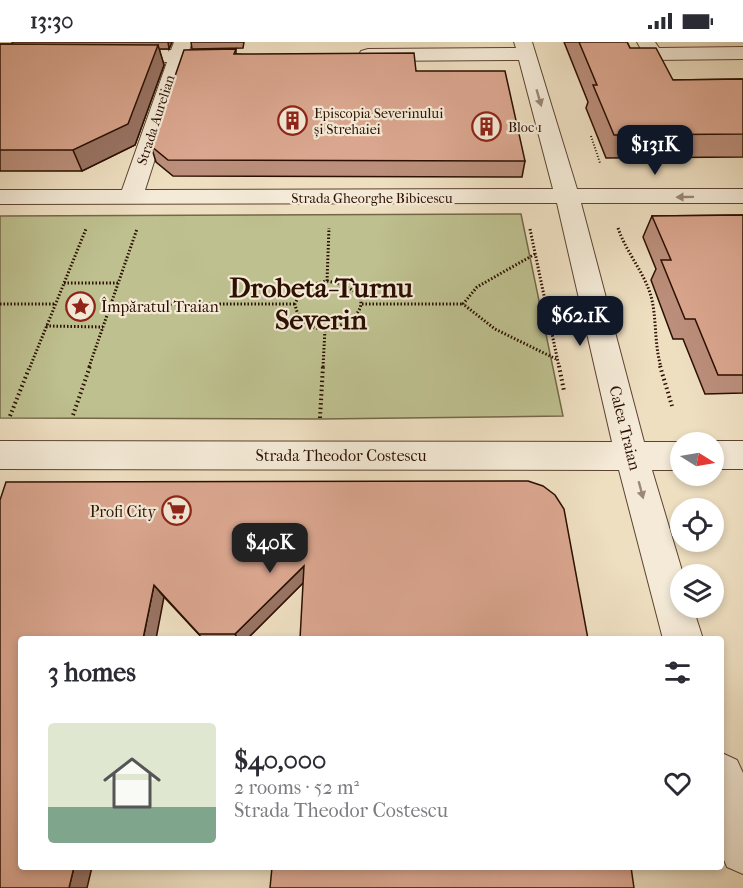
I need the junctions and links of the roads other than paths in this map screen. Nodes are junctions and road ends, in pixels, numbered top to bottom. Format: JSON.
{"nodes":[{"id":1,"x":646,"y":42,"type":"edge"},
{"id":2,"x":524,"y":48,"type":"edge"},
{"id":3,"x":180,"y":50,"type":"edge"},
{"id":4,"x":743,"y":54,"type":"edge"},
{"id":5,"x":351,"y":55,"type":"edge"},
{"id":6,"x":94,"y":56,"type":"edge"},
{"id":7,"x":247,"y":56,"type":"edge"},
{"id":8,"x":743,"y":196,"type":"edge"},
{"id":9,"x":0,"y":197,"type":"edge"},
{"id":10,"x":140,"y":197,"type":"junction"},
{"id":11,"x":566,"y":198,"type":"junction"},
{"id":12,"x":632,"y":455,"type":"junction"},
{"id":13,"x":724,"y":455,"type":"edge"},
{"id":14,"x":743,"y":455,"type":"edge"},
{"id":15,"x":670,"y":456,"type":"edge"},
{"id":16,"x":10,"y":465,"type":"edge"},
{"id":17,"x":682,"y":636,"type":"edge"},
{"id":18,"x":724,"y":782,"type":"edge"},
{"id":19,"x":743,"y":851,"type":"edge"}],
"edges":[{"from":1,"to":4,"type":"street"},
{"from":2,"to":5,"type":"street"},
{"from":2,"to":11,"type":"street","name":"Calea Traian","one_way":true},
{"from":3,"to":6,"type":"street"},
{"from":3,"to":7,"type":"street"},
{"from":3,"to":10,"type":"street","name":"Strada Aurelian"},
{"from":8,"to":11,"type":"street","name":"Strada Gheorghe Bibicescu","one_way":true},
{"from":9,"to":10,"type":"street","name":"Strada Gheorghe Bibicescu"},
{"from":10,"to":11,"type":"street","name":"Strada Gheorghe Bibicescu"},
{"from":11,"to":12,"type":"street","name":"Calea Traian"},
{"from":12,"to":15,"type":"street","name":"Strada Theodor Costescu"},
{"from":12,"to":16,"type":"street","name":"Strada Theodor Costescu"},
{"from":12,"to":17,"type":"street","name":"Calea Traian","one_way":true},
{"from":13,"to":14,"type":"street"},
{"from":18,"to":19,"type":"street"}]}
